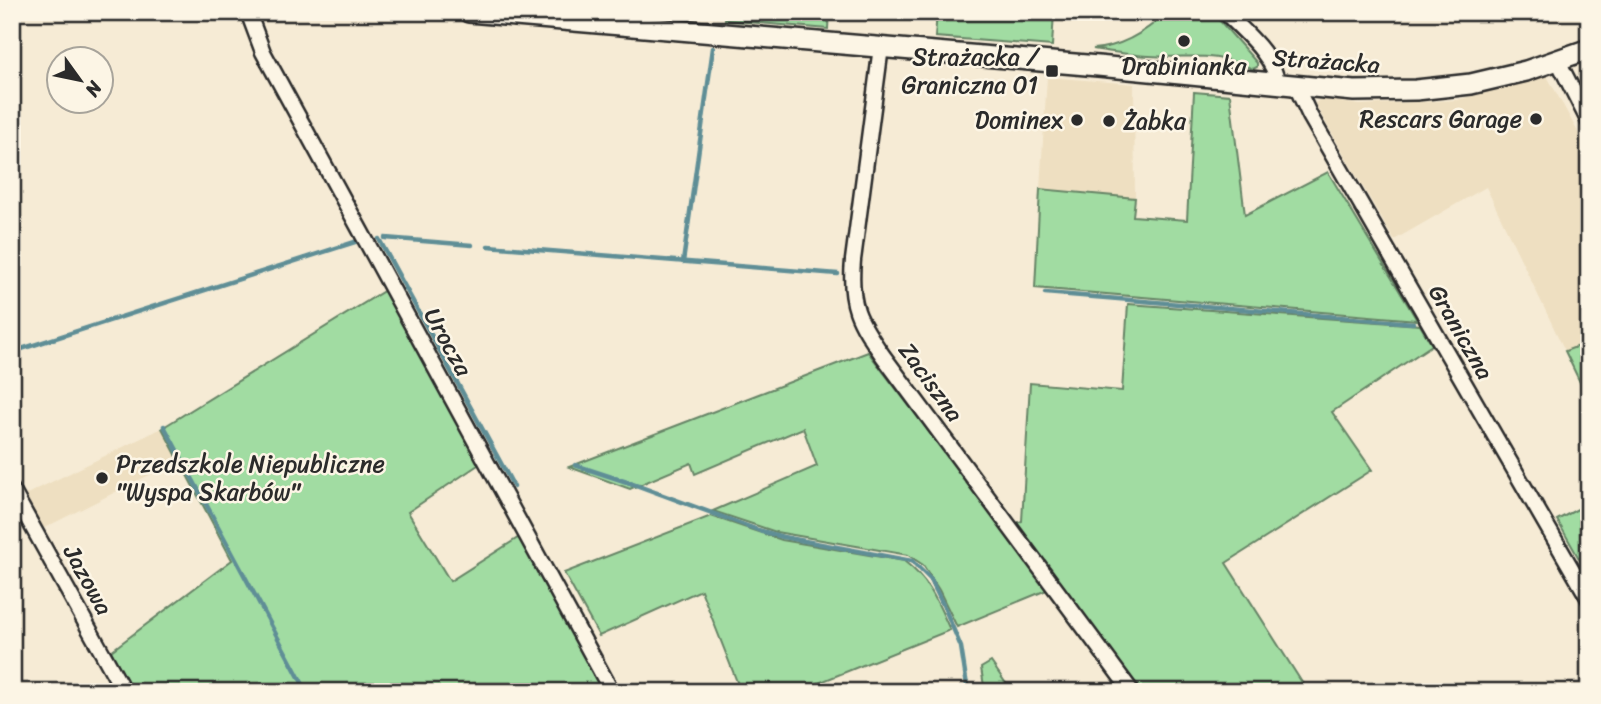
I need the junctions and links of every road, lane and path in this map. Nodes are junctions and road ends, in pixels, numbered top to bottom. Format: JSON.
{"nodes":[{"id":1,"x":248,"y":12,"type":"edge"},
{"id":2,"x":469,"y":12,"type":"edge"},
{"id":3,"x":1225,"y":12,"type":"edge"},
{"id":4,"x":881,"y":47,"type":"junction"},
{"id":5,"x":1589,"y":49,"type":"edge"},
{"id":6,"x":1558,"y":61,"type":"junction"},
{"id":7,"x":1277,"y":83,"type":"junction"},
{"id":8,"x":1296,"y":86,"type":"junction"},
{"id":9,"x":1589,"y":121,"type":"edge"},
{"id":10,"x":12,"y":490,"type":"edge"},
{"id":11,"x":1589,"y":599,"type":"edge"},
{"id":12,"x":124,"y":692,"type":"edge"},
{"id":13,"x":612,"y":692,"type":"edge"},
{"id":14,"x":1132,"y":692,"type":"edge"}],
"edges":[{"from":1,"to":13,"type":"street","name":"Urocza"},
{"from":2,"to":4,"type":"street","name":"Strażacka"},
{"from":3,"to":7,"type":"street"},
{"from":4,"to":7,"type":"street","name":"Strażacka"},
{"from":4,"to":14,"type":"street","name":"Zaciszna"},
{"from":5,"to":6,"type":"street","name":"Strażacka"},
{"from":6,"to":8,"type":"street","name":"Strażacka"},
{"from":6,"to":9,"type":"street"},
{"from":7,"to":8,"type":"street","name":"Strażacka"},
{"from":8,"to":11,"type":"street","name":"Graniczna"},
{"from":10,"to":12,"type":"street","name":"Jazowa"}]}
